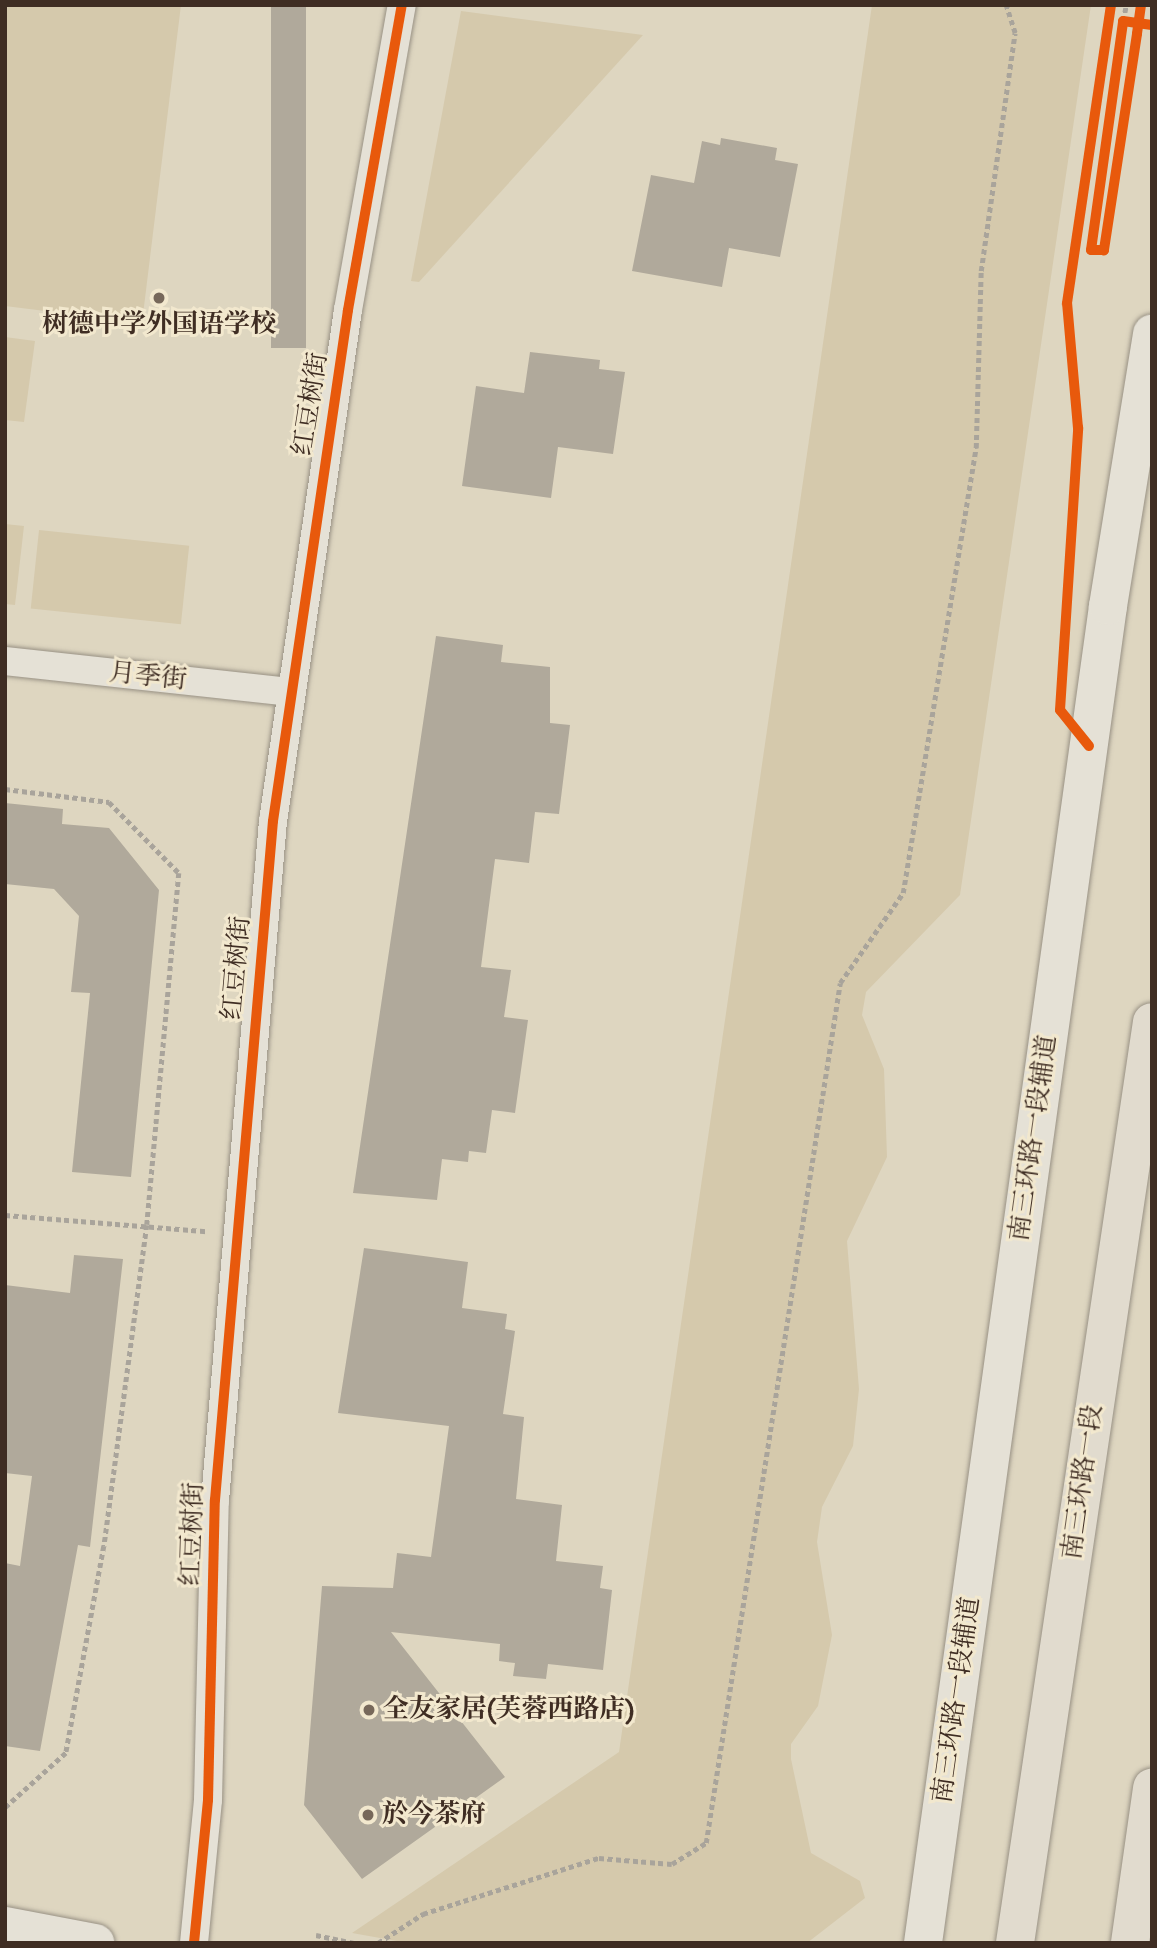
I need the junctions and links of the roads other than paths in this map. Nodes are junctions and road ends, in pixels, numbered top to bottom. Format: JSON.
{"nodes":[{"id":1,"x":402,"y":5,"type":"edge"},
{"id":2,"x":1152,"y":334,"type":"edge"},
{"id":3,"x":5,"y":661,"type":"edge"},
{"id":4,"x":290,"y":692,"type":"junction"},
{"id":5,"x":1152,"y":1022,"type":"edge"},
{"id":6,"x":1152,"y":1788,"type":"edge"},
{"id":7,"x":5,"y":1926,"type":"edge"},
{"id":8,"x":917,"y":1937,"type":"edge"},
{"id":9,"x":94,"y":1943,"type":"edge"},
{"id":10,"x":194,"y":1943,"type":"edge"},
{"id":11,"x":1015,"y":1943,"type":"edge"},
{"id":12,"x":1130,"y":1943,"type":"edge"}],
"edges":[{"from":1,"to":4,"type":"street","name":"红豆树街"},
{"from":2,"to":8,"type":"main road","name":"南三环路一段辅道"},
{"from":3,"to":4,"type":"street","name":"月季街"},
{"from":4,"to":10,"type":"street","name":"红豆树街"},
{"from":5,"to":11,"type":"highway","name":"南三环路一段"},
{"from":6,"to":12,"type":"highway"},
{"from":7,"to":9,"type":"main road"}]}
